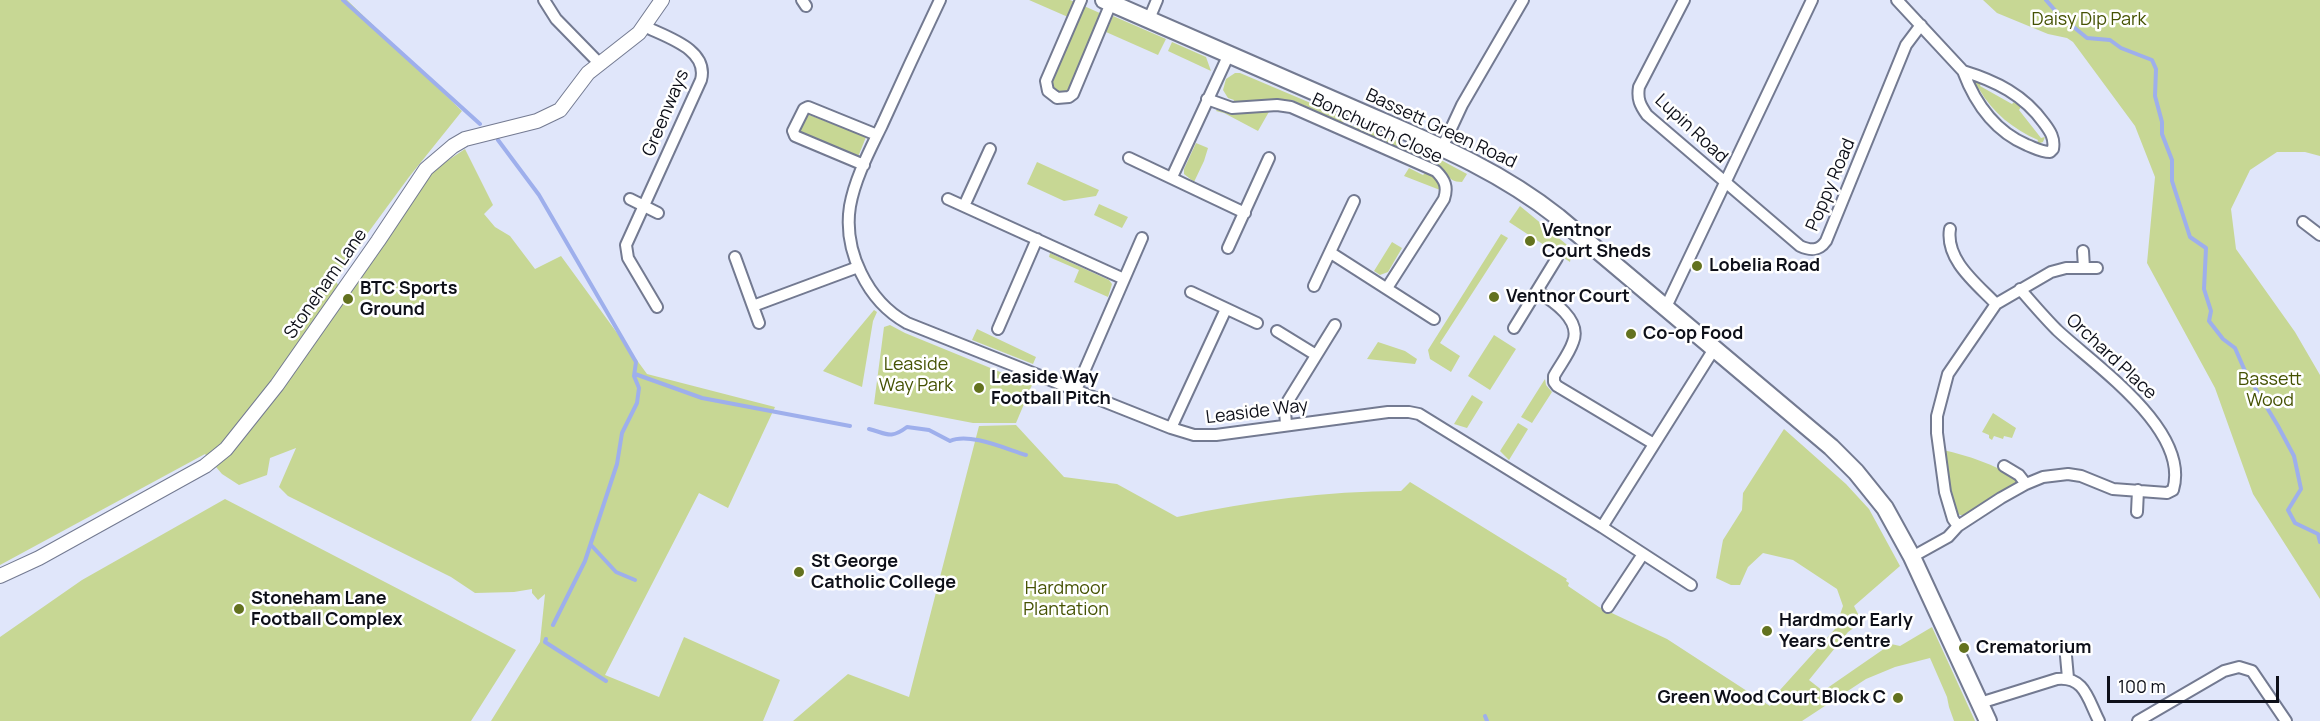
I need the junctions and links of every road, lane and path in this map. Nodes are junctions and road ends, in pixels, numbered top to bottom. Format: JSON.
{"nodes":[{"id":1,"x":544,"y":0,"type":"edge"},
{"id":2,"x":662,"y":0,"type":"edge"},
{"id":3,"x":940,"y":0,"type":"edge"},
{"id":4,"x":1082,"y":0,"type":"edge"},
{"id":5,"x":1157,"y":0,"type":"edge"},
{"id":6,"x":1523,"y":0,"type":"edge"},
{"id":7,"x":1684,"y":0,"type":"edge"},
{"id":8,"x":1812,"y":0,"type":"edge"},
{"id":9,"x":1897,"y":0,"type":"edge"},
{"id":10,"x":1108,"y":2,"type":"edge"},
{"id":11,"x":1149,"y":19,"type":"junction"},
{"id":12,"x":1921,"y":25,"type":"junction"},
{"id":13,"x":644,"y":26,"type":"junction"},
{"id":14,"x":1228,"y":54,"type":"junction"},
{"id":15,"x":599,"y":63,"type":"junction"},
{"id":16,"x":1963,"y":71,"type":"junction"},
{"id":17,"x":1207,"y":99,"type":"junction"},
{"id":18,"x":877,"y":135,"type":"junction"},
{"id":19,"x":1442,"y":148,"type":"junction"},
{"id":20,"x":990,"y":149,"type":"dead end"},
{"id":21,"x":1129,"y":158,"type":"dead end"},
{"id":22,"x":1269,"y":158,"type":"dead end"},
{"id":23,"x":864,"y":165,"type":"junction"},
{"id":24,"x":1172,"y":177,"type":"junction"},
{"id":25,"x":1725,"y":183,"type":"junction"},
{"id":26,"x":630,"y":199,"type":"dead end"},
{"id":27,"x":948,"y":200,"type":"dead end"},
{"id":28,"x":1354,"y":201,"type":"dead end"},
{"id":29,"x":644,"y":206,"type":"junction"},
{"id":30,"x":964,"y":206,"type":"junction"},
{"id":31,"x":658,"y":213,"type":"dead end"},
{"id":32,"x":1245,"y":213,"type":"junction"},
{"id":33,"x":2308,"y":223,"type":"dead end"},
{"id":34,"x":1950,"y":229,"type":"dead end"},
{"id":35,"x":2320,"y":235,"type":"edge"},
{"id":36,"x":1037,"y":238,"type":"junction"},
{"id":37,"x":1143,"y":238,"type":"dead end"},
{"id":38,"x":1228,"y":248,"type":"dead end"},
{"id":39,"x":2083,"y":251,"type":"dead end"},
{"id":40,"x":1331,"y":253,"type":"junction"},
{"id":41,"x":735,"y":257,"type":"dead end"},
{"id":42,"x":1557,"y":258,"type":"dead end"},
{"id":43,"x":858,"y":267,"type":"junction"},
{"id":44,"x":2084,"y":268,"type":"junction"},
{"id":45,"x":2097,"y":268,"type":"dead end"},
{"id":46,"x":1124,"y":279,"type":"junction"},
{"id":47,"x":1314,"y":286,"type":"dead end"},
{"id":48,"x":1387,"y":288,"type":"junction"},
{"id":49,"x":2020,"y":289,"type":"junction"},
{"id":50,"x":1537,"y":291,"type":"junction"},
{"id":51,"x":1191,"y":292,"type":"dead end"},
{"id":52,"x":1996,"y":304,"type":"junction"},
{"id":53,"x":753,"y":306,"type":"junction"},
{"id":54,"x":657,"y":307,"type":"dead end"},
{"id":55,"x":1226,"y":309,"type":"junction"},
{"id":56,"x":1665,"y":309,"type":"junction"},
{"id":57,"x":1434,"y":319,"type":"dead end"},
{"id":58,"x":759,"y":323,"type":"dead end"},
{"id":59,"x":1257,"y":323,"type":"dead end"},
{"id":60,"x":1335,"y":325,"type":"dead end"},
{"id":61,"x":1514,"y":328,"type":"dead end"},
{"id":62,"x":998,"y":329,"type":"dead end"},
{"id":63,"x":1277,"y":331,"type":"dead end"},
{"id":64,"x":1714,"y":349,"type":"junction"},
{"id":65,"x":1316,"y":355,"type":"junction"},
{"id":66,"x":1076,"y":390,"type":"junction"},
{"id":67,"x":1286,"y":424,"type":"junction"},
{"id":68,"x":1171,"y":428,"type":"junction"},
{"id":69,"x":1654,"y":444,"type":"junction"},
{"id":70,"x":2004,"y":466,"type":"dead end"},
{"id":71,"x":2026,"y":484,"type":"junction"},
{"id":72,"x":2138,"y":490,"type":"junction"},
{"id":73,"x":2137,"y":512,"type":"dead end"},
{"id":74,"x":1602,"y":526,"type":"junction"},
{"id":75,"x":1958,"y":526,"type":"junction"},
{"id":76,"x":1642,"y":554,"type":"junction"},
{"id":77,"x":1912,"y":557,"type":"junction"},
{"id":78,"x":0,"y":576,"type":"edge"},
{"id":79,"x":1691,"y":585,"type":"dead end"},
{"id":80,"x":1608,"y":607,"type":"dead end"},
{"id":81,"x":2066,"y":656,"type":"dead end"},
{"id":82,"x":2067,"y":678,"type":"junction"},
{"id":83,"x":1980,"y":703,"type":"junction"},
{"id":84,"x":1988,"y":721,"type":"edge"},
{"id":85,"x":2099,"y":721,"type":"edge"},
{"id":86,"x":2138,"y":721,"type":"edge"},
{"id":87,"x":2286,"y":721,"type":"edge"}],
"edges":[{"from":1,"to":15,"type":"street"},
{"from":2,"to":13,"type":"street","name":"Stoneham Lane"},
{"from":3,"to":18,"type":"street","name":"Leaside Way"},
{"from":4,"to":10,"type":"street","name":"Bassett Green Road"},
{"from":5,"to":11,"type":"street"},
{"from":6,"to":19,"type":"street"},
{"from":7,"to":25,"type":"street","name":"Lupin Road"},
{"from":8,"to":25,"type":"street"},
{"from":9,"to":12,"type":"street"},
{"from":10,"to":11,"type":"main road","name":"Bassett Green Road"},
{"from":11,"to":14,"type":"main road","name":"Bassett Green Road"},
{"from":12,"to":16,"type":"street"},
{"from":12,"to":25,"type":"street","name":"Poppy Road"},
{"from":13,"to":15,"type":"street","name":"Stoneham Lane"},
{"from":13,"to":29,"type":"street","name":"Greenways"},
{"from":14,"to":17,"type":"street"},
{"from":14,"to":19,"type":"main road","name":"Bassett Green Road"},
{"from":15,"to":78,"type":"street","name":"Stoneham Lane"},
{"from":16,"to":16,"type":"street"},
{"from":17,"to":24,"type":"street"},
{"from":17,"to":48,"type":"street","name":"Bonchurch Close"},
{"from":18,"to":23,"type":"street","name":"Leaside Way"},
{"from":18,"to":23,"type":"street"},
{"from":19,"to":56,"type":"main road","name":"Bassett Green Road"},
{"from":20,"to":30,"type":"street"},
{"from":21,"to":24,"type":"street"},
{"from":22,"to":32,"type":"street"},
{"from":23,"to":43,"type":"street","name":"Leaside Way"},
{"from":24,"to":32,"type":"street"},
{"from":25,"to":56,"type":"street"},
{"from":26,"to":29,"type":"street"},
{"from":27,"to":30,"type":"street"},
{"from":28,"to":40,"type":"street"},
{"from":29,"to":31,"type":"street"},
{"from":29,"to":54,"type":"street","name":"Greenways"},
{"from":30,"to":36,"type":"street"},
{"from":32,"to":38,"type":"street"},
{"from":33,"to":35,"type":"street"},
{"from":34,"to":52,"type":"street"},
{"from":36,"to":46,"type":"street"},
{"from":36,"to":62,"type":"street"},
{"from":37,"to":46,"type":"street"},
{"from":39,"to":44,"type":"street"},
{"from":40,"to":47,"type":"street"},
{"from":40,"to":48,"type":"street"},
{"from":41,"to":53,"type":"street"},
{"from":42,"to":50,"type":"street"},
{"from":43,"to":53,"type":"street"},
{"from":43,"to":66,"type":"street","name":"Leaside Way"},
{"from":44,"to":45,"type":"street"},
{"from":44,"to":49,"type":"street"},
{"from":46,"to":66,"type":"street"},
{"from":48,"to":57,"type":"street"},
{"from":49,"to":52,"type":"street"},
{"from":49,"to":72,"type":"street","name":"Orchard Place"},
{"from":50,"to":61,"type":"street"},
{"from":50,"to":69,"type":"street"},
{"from":51,"to":55,"type":"street"},
{"from":52,"to":75,"type":"street"},
{"from":53,"to":58,"type":"street"},
{"from":55,"to":59,"type":"street"},
{"from":55,"to":68,"type":"street"},
{"from":56,"to":64,"type":"main road","name":"Bassett Green Road"},
{"from":60,"to":65,"type":"street"},
{"from":63,"to":65,"type":"street"},
{"from":64,"to":69,"type":"street"},
{"from":64,"to":77,"type":"main road","name":"Bassett Green Road"},
{"from":65,"to":67,"type":"street"},
{"from":66,"to":68,"type":"street","name":"Leaside Way"},
{"from":67,"to":68,"type":"street","name":"Leaside Way"},
{"from":67,"to":74,"type":"street","name":"Leaside Way"},
{"from":69,"to":74,"type":"street"},
{"from":70,"to":71,"type":"street"},
{"from":71,"to":72,"type":"street","name":"Orchard Place"},
{"from":71,"to":75,"type":"street"},
{"from":72,"to":73,"type":"street"},
{"from":74,"to":76,"type":"street","name":"Leaside Way"},
{"from":75,"to":77,"type":"street"},
{"from":76,"to":79,"type":"street","name":"Leaside Way"},
{"from":76,"to":80,"type":"street"},
{"from":77,"to":83,"type":"main road","name":"Bassett Green Road"},
{"from":81,"to":82,"type":"street"},
{"from":82,"to":83,"type":"street"},
{"from":82,"to":85,"type":"street"},
{"from":83,"to":84,"type":"main road","name":"Bassett Green Road"},
{"from":86,"to":87,"type":"street"}]}
